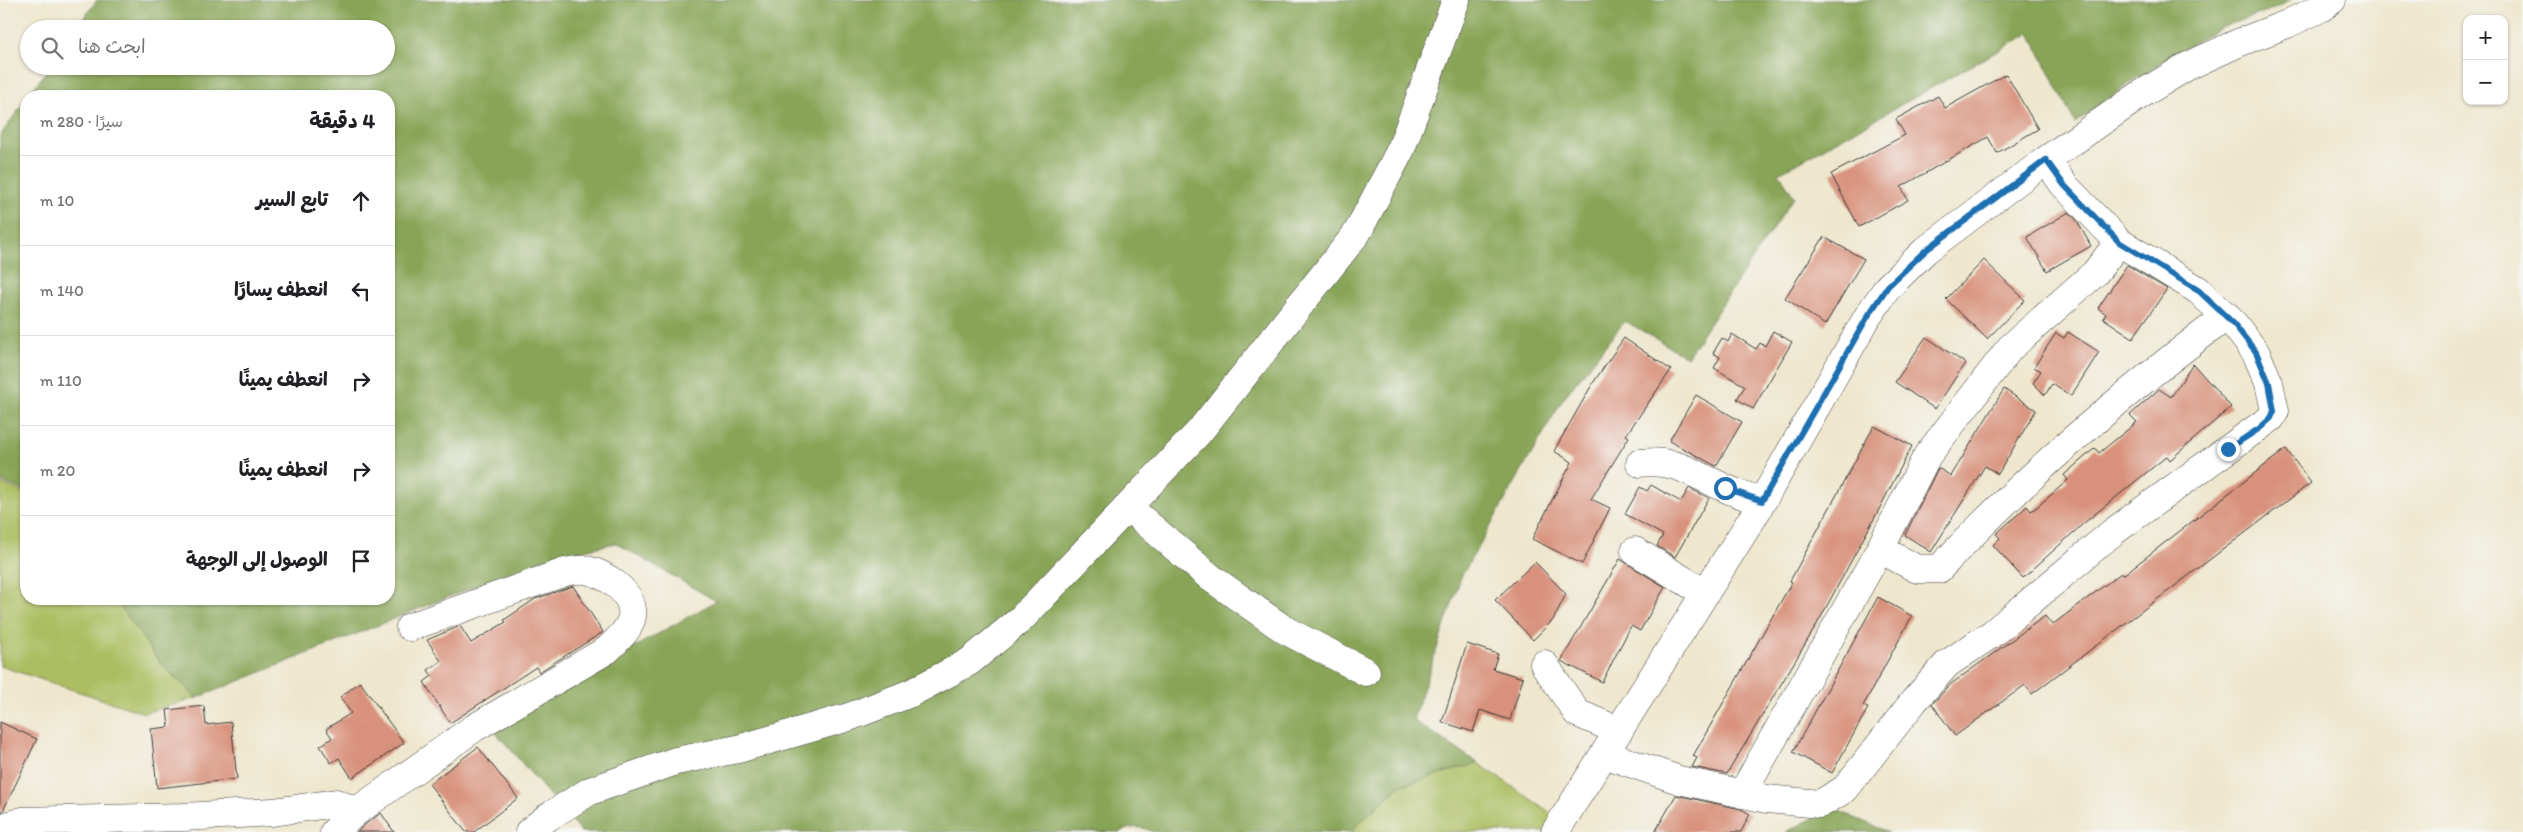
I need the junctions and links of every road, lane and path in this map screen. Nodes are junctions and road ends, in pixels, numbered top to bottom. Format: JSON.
{"nodes":[{"id":1,"x":1456,"y":0,"type":"edge"},
{"id":2,"x":2332,"y":0,"type":"edge"},
{"id":3,"x":2046,"y":160,"type":"junction"},
{"id":4,"x":2119,"y":242,"type":"junction"},
{"id":5,"x":2227,"y":316,"type":"junction"},
{"id":6,"x":1640,"y":463,"type":"dead end"},
{"id":7,"x":1762,"y":501,"type":"junction"},
{"id":8,"x":1129,"y":508,"type":"junction"},
{"id":9,"x":1880,"y":548,"type":"junction"},
{"id":10,"x":1635,"y":551,"type":"dead end"},
{"id":11,"x":1705,"y":593,"type":"junction"},
{"id":12,"x":410,"y":627,"type":"dead end"},
{"id":13,"x":1544,"y":664,"type":"dead end"},
{"id":14,"x":1366,"y":672,"type":"dead end"},
{"id":15,"x":1618,"y":731,"type":"junction"},
{"id":16,"x":1604,"y":754,"type":"junction"},
{"id":17,"x":1742,"y":794,"type":"junction"},
{"id":18,"x":357,"y":811,"type":"junction"},
{"id":19,"x":0,"y":828,"type":"edge"},
{"id":20,"x":334,"y":832,"type":"edge"},
{"id":21,"x":529,"y":832,"type":"edge"},
{"id":22,"x":1555,"y":832,"type":"edge"}],
"edges":[{"from":1,"to":8,"type":"street"},
{"from":2,"to":3,"type":"street"},
{"from":3,"to":4,"type":"street"},
{"from":3,"to":7,"type":"street"},
{"from":4,"to":5,"type":"street"},
{"from":4,"to":9,"type":"street"},
{"from":5,"to":9,"type":"street"},
{"from":5,"to":17,"type":"street"},
{"from":6,"to":7,"type":"street"},
{"from":7,"to":11,"type":"street"},
{"from":8,"to":14,"type":"street"},
{"from":8,"to":21,"type":"street"},
{"from":9,"to":17,"type":"street"},
{"from":10,"to":11,"type":"street"},
{"from":11,"to":15,"type":"street"},
{"from":12,"to":18,"type":"street"},
{"from":13,"to":15,"type":"street"},
{"from":15,"to":16,"type":"street"},
{"from":16,"to":17,"type":"street"},
{"from":16,"to":22,"type":"street"},
{"from":18,"to":19,"type":"street"},
{"from":18,"to":20,"type":"street"}]}
